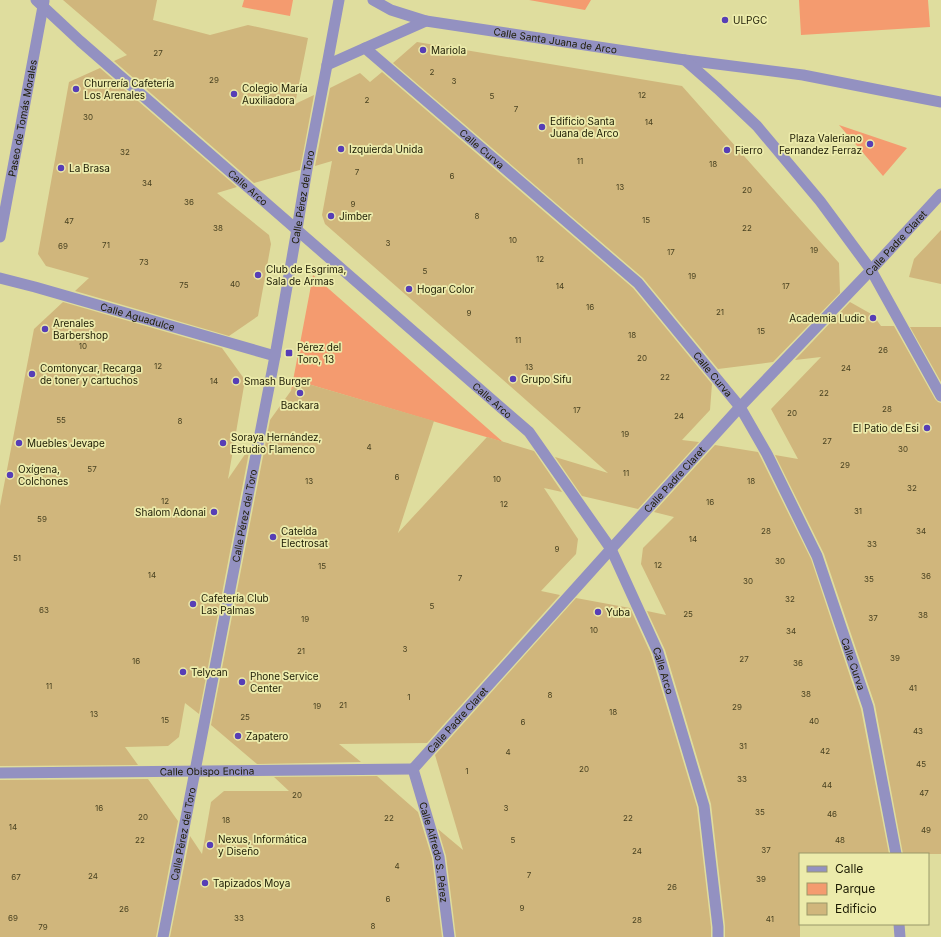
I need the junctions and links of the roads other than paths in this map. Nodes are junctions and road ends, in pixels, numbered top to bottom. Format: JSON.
{"nodes":[{"id":1,"x":339,"y":0,"type":"edge"},
{"id":2,"x":373,"y":0,"type":"edge"},
{"id":3,"x":41,"y":2,"type":"edge"},
{"id":4,"x":426,"y":21,"type":"junction"},
{"id":5,"x":365,"y":48,"type":"junction"},
{"id":6,"x":685,"y":60,"type":"junction"},
{"id":7,"x":327,"y":65,"type":"junction"},
{"id":8,"x":941,"y":102,"type":"edge"},
{"id":9,"x":941,"y":194,"type":"edge"},
{"id":10,"x":297,"y":230,"type":"junction"},
{"id":11,"x":0,"y":237,"type":"edge"},
{"id":12,"x":871,"y":270,"type":"junction"},
{"id":13,"x":0,"y":278,"type":"edge"},
{"id":14,"x":275,"y":356,"type":"junction"},
{"id":15,"x":941,"y":396,"type":"edge"},
{"id":16,"x":740,"y":407,"type":"junction"},
{"id":17,"x":611,"y":549,"type":"junction"},
{"id":18,"x":413,"y":769,"type":"junction"},
{"id":19,"x":196,"y":771,"type":"junction"},
{"id":20,"x":0,"y":773,"type":"edge"},
{"id":21,"x":896,"y":853,"type":"edge"},
{"id":22,"x":899,"y":925,"type":"edge"},
{"id":23,"x":163,"y":937,"type":"edge"},
{"id":24,"x":449,"y":937,"type":"edge"},
{"id":25,"x":718,"y":937,"type":"edge"},
{"id":26,"x":900,"y":937,"type":"edge"}],
"edges":[{"from":1,"to":7,"type":"street","name":"Calle Pérez del Toro"},
{"from":2,"to":4,"type":"street","name":"Calle Santa Juana de Arco"},
{"from":3,"to":10,"type":"street","name":"Calle Arco"},
{"from":3,"to":11,"type":"street","name":"Paseo de Tomás Morales"},
{"from":4,"to":5,"type":"street"},
{"from":4,"to":6,"type":"street","name":"Calle Santa Juana de Arco"},
{"from":5,"to":7,"type":"street"},
{"from":5,"to":16,"type":"street","name":"Calle Curva"},
{"from":6,"to":8,"type":"street","name":"Calle Santa Juana de Arco"},
{"from":6,"to":12,"type":"street"},
{"from":7,"to":10,"type":"street","name":"Calle Pérez del Toro"},
{"from":9,"to":12,"type":"street","name":"Calle Padre Claret"},
{"from":10,"to":14,"type":"street","name":"Calle Pérez del Toro"},
{"from":10,"to":17,"type":"street","name":"Calle Arco"},
{"from":12,"to":15,"type":"street"},
{"from":12,"to":16,"type":"street","name":"Calle Padre Claret"},
{"from":13,"to":14,"type":"street","name":"Calle Aguadulce"},
{"from":14,"to":19,"type":"street","name":"Calle Pérez del Toro"},
{"from":16,"to":17,"type":"street","name":"Calle Padre Claret"},
{"from":16,"to":21,"type":"street","name":"Calle Curva"},
{"from":17,"to":18,"type":"street","name":"Calle Padre Claret"},
{"from":17,"to":25,"type":"street","name":"Calle Arco"},
{"from":18,"to":19,"type":"street","name":"Calle Obispo Encina"},
{"from":18,"to":24,"type":"street","name":"Calle Alfredo S. Pérez"},
{"from":19,"to":20,"type":"street","name":"Calle Obispo Encina"},
{"from":19,"to":23,"type":"street","name":"Calle Pérez del Toro"},
{"from":22,"to":26,"type":"street"}]}
